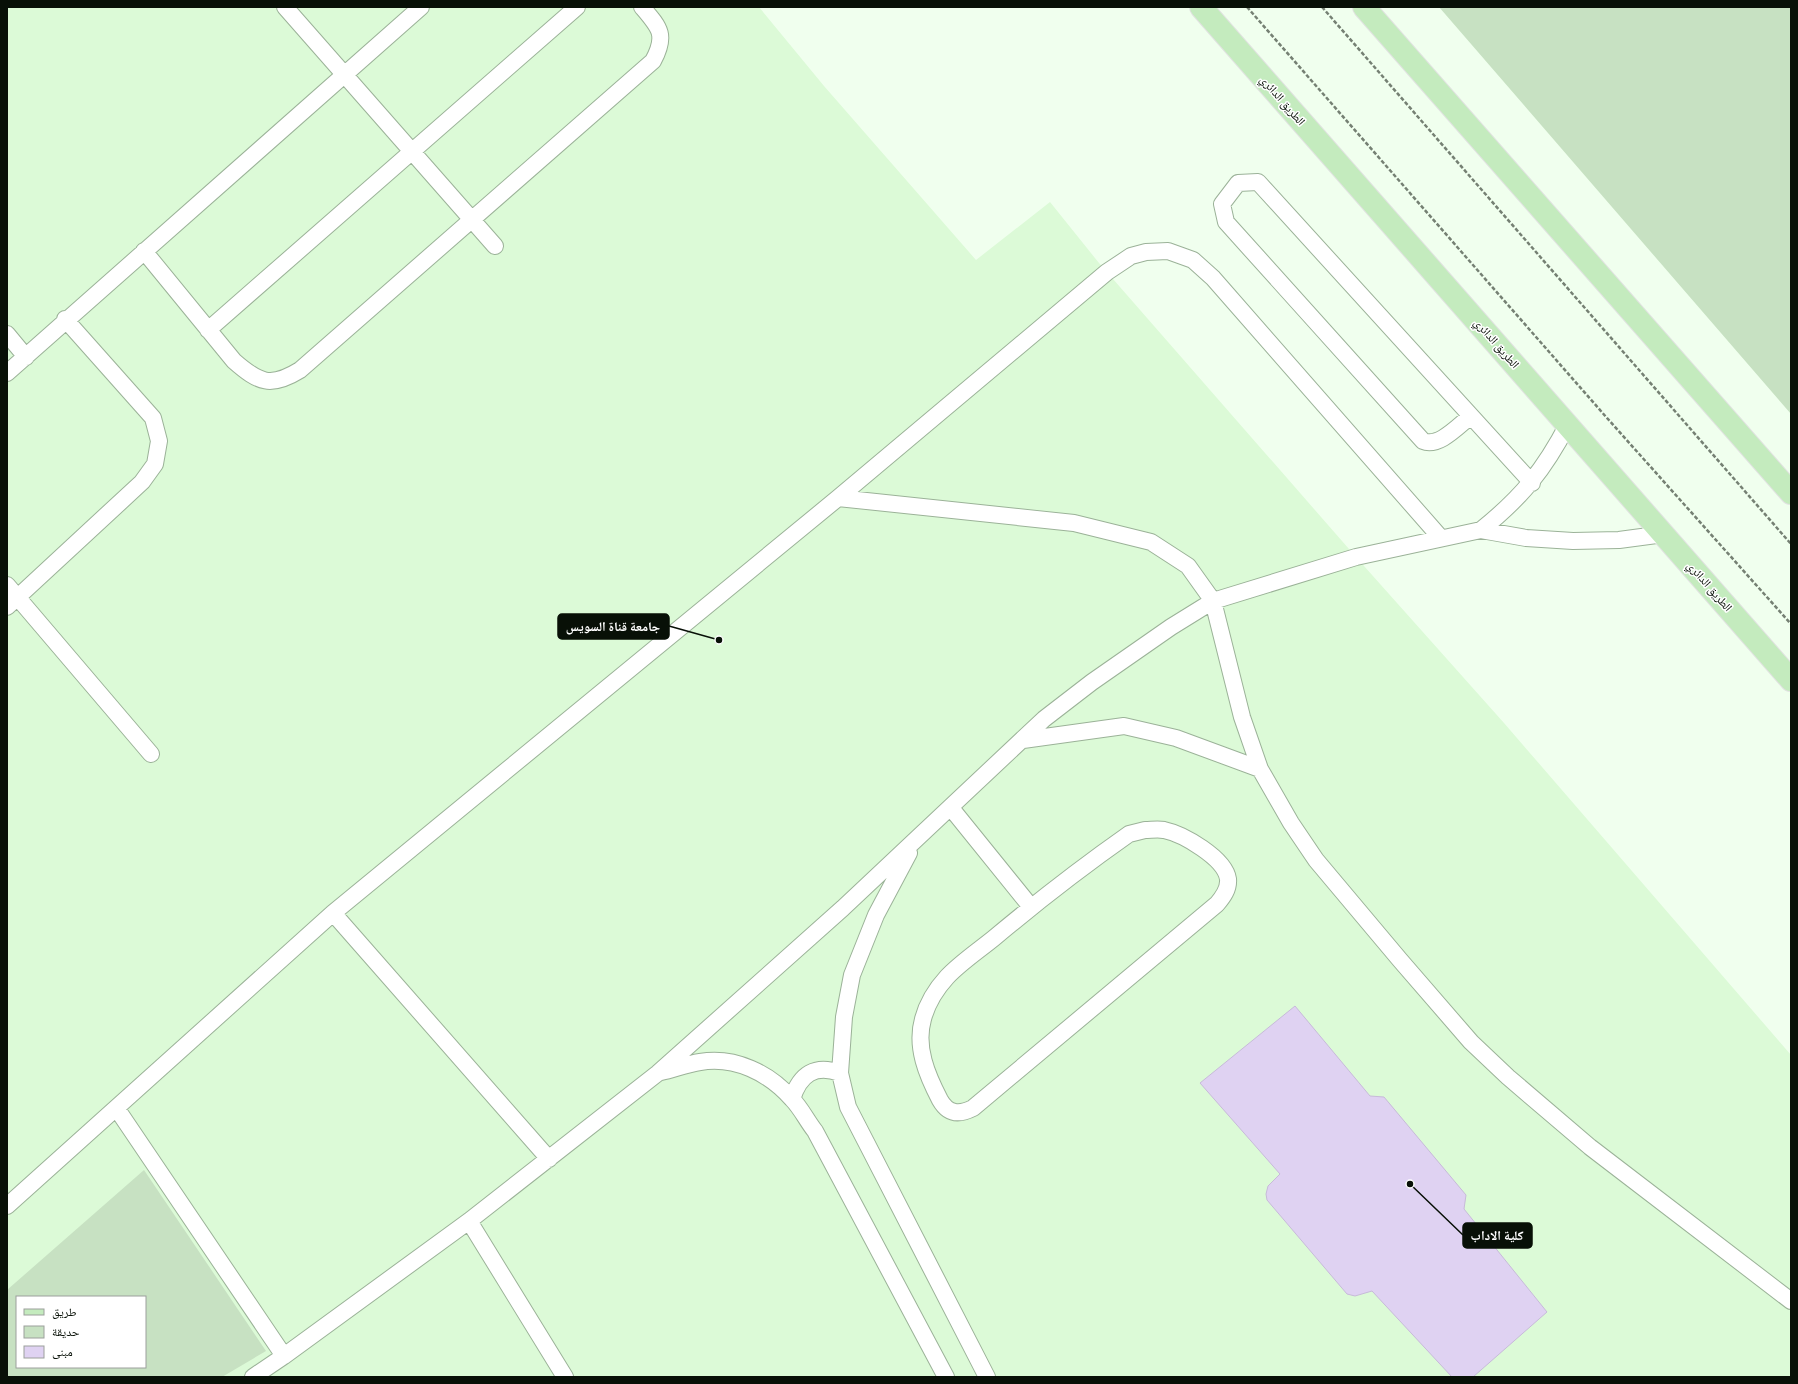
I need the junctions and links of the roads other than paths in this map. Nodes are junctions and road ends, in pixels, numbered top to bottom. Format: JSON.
{"nodes":[{"id":1,"x":284,"y":7,"type":"edge"},
{"id":2,"x":421,"y":7,"type":"edge"},
{"id":3,"x":577,"y":7,"type":"edge"},
{"id":4,"x":642,"y":7,"type":"edge"},
{"id":5,"x":1201,"y":7,"type":"edge"},
{"id":6,"x":1364,"y":7,"type":"edge"},
{"id":7,"x":344,"y":75,"type":"junction"},
{"id":8,"x":412,"y":152,"type":"junction"},
{"id":9,"x":472,"y":219,"type":"junction"},
{"id":10,"x":495,"y":246,"type":"dead end"},
{"id":11,"x":144,"y":251,"type":"junction"},
{"id":12,"x":66,"y":320,"type":"junction"},
{"id":13,"x":208,"y":330,"type":"junction"},
{"id":14,"x":7,"y":334,"type":"edge"},
{"id":15,"x":26,"y":357,"type":"junction"},
{"id":16,"x":7,"y":373,"type":"edge"},
{"id":17,"x":1472,"y":416,"type":"junction"},
{"id":18,"x":1568,"y":424,"type":"junction"},
{"id":19,"x":1532,"y":483,"type":"junction"},
{"id":20,"x":1791,"y":493,"type":"edge"},
{"id":21,"x":838,"y":498,"type":"junction"},
{"id":22,"x":1481,"y":530,"type":"junction"},
{"id":23,"x":1664,"y":534,"type":"junction"},
{"id":24,"x":1440,"y":537,"type":"junction"},
{"id":25,"x":7,"y":585,"type":"edge"},
{"id":26,"x":1213,"y":601,"type":"junction"},
{"id":27,"x":12,"y":602,"type":"edge"},
{"id":28,"x":1791,"y":680,"type":"edge"},
{"id":29,"x":1023,"y":740,"type":"junction"},
{"id":30,"x":151,"y":754,"type":"dead end"},
{"id":31,"x":1260,"y":769,"type":"junction"},
{"id":32,"x":951,"y":808,"type":"junction"},
{"id":33,"x":915,"y":841,"type":"junction"},
{"id":34,"x":1031,"y":907,"type":"junction"},
{"id":35,"x":333,"y":913,"type":"junction"},
{"id":36,"x":658,"y":1073,"type":"junction"},
{"id":37,"x":840,"y":1073,"type":"junction"},
{"id":38,"x":792,"y":1099,"type":"junction"},
{"id":39,"x":117,"y":1109,"type":"junction"},
{"id":40,"x":549,"y":1159,"type":"junction"},
{"id":41,"x":7,"y":1206,"type":"edge"},
{"id":42,"x":469,"y":1221,"type":"junction"},
{"id":43,"x":1791,"y":1301,"type":"edge"},
{"id":44,"x":284,"y":1356,"type":"junction"},
{"id":45,"x":253,"y":1377,"type":"edge"},
{"id":46,"x":565,"y":1377,"type":"edge"},
{"id":47,"x":946,"y":1377,"type":"edge"},
{"id":48,"x":987,"y":1377,"type":"edge"}],
"edges":[{"from":1,"to":7,"type":"lane"},
{"from":2,"to":7,"type":"lane"},
{"from":3,"to":8,"type":"lane"},
{"from":4,"to":9,"type":"lane"},
{"from":5,"to":18,"type":"main road","name":"الطريق الدائري"},
{"from":6,"to":20,"type":"main road"},
{"from":7,"to":8,"type":"lane"},
{"from":7,"to":11,"type":"lane"},
{"from":8,"to":9,"type":"lane"},
{"from":8,"to":13,"type":"lane"},
{"from":9,"to":10,"type":"lane"},
{"from":9,"to":13,"type":"lane"},
{"from":11,"to":12,"type":"lane"},
{"from":11,"to":13,"type":"lane"},
{"from":12,"to":15,"type":"lane"},
{"from":12,"to":27,"type":"lane"},
{"from":14,"to":15,"type":"lane"},
{"from":15,"to":16,"type":"lane"},
{"from":17,"to":17,"type":"lane"},
{"from":17,"to":19,"type":"lane"},
{"from":18,"to":19,"type":"lane"},
{"from":18,"to":23,"type":"main road","name":"الطريق الدائري"},
{"from":19,"to":22,"type":"lane"},
{"from":21,"to":24,"type":"lane"},
{"from":21,"to":26,"type":"lane"},
{"from":21,"to":35,"type":"lane"},
{"from":22,"to":23,"type":"lane"},
{"from":22,"to":24,"type":"lane"},
{"from":23,"to":28,"type":"main road","name":"الطريق الدائري"},
{"from":24,"to":26,"type":"lane"},
{"from":25,"to":27,"type":"lane"},
{"from":26,"to":29,"type":"lane"},
{"from":26,"to":31,"type":"lane"},
{"from":27,"to":30,"type":"lane"},
{"from":29,"to":31,"type":"lane"},
{"from":29,"to":32,"type":"lane"},
{"from":31,"to":43,"type":"lane"},
{"from":32,"to":33,"type":"lane"},
{"from":32,"to":34,"type":"lane"},
{"from":33,"to":36,"type":"lane"},
{"from":33,"to":37,"type":"lane"},
{"from":34,"to":34,"type":"lane"},
{"from":35,"to":39,"type":"lane"},
{"from":35,"to":40,"type":"lane"},
{"from":36,"to":38,"type":"lane"},
{"from":36,"to":40,"type":"lane"},
{"from":37,"to":38,"type":"lane"},
{"from":37,"to":48,"type":"lane"},
{"from":38,"to":47,"type":"lane"},
{"from":39,"to":41,"type":"lane"},
{"from":39,"to":44,"type":"lane"},
{"from":40,"to":42,"type":"lane"},
{"from":42,"to":44,"type":"lane"},
{"from":42,"to":46,"type":"lane"},
{"from":44,"to":45,"type":"lane"}]}
